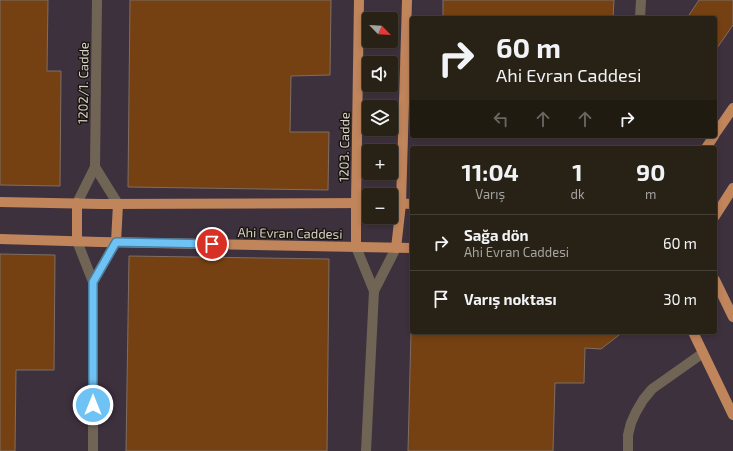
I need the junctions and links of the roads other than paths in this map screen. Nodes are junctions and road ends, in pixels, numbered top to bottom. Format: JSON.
{"nodes":[{"id":1,"x":97,"y":0,"type":"edge"},
{"id":2,"x":359,"y":0,"type":"edge"},
{"id":3,"x":406,"y":0,"type":"edge"},
{"id":4,"x":641,"y":0,"type":"edge"},
{"id":5,"x":640,"y":16,"type":"edge"},
{"id":6,"x":733,"y":108,"type":"edge"},
{"id":7,"x":717,"y":130,"type":"edge"},
{"id":8,"x":95,"y":167,"type":"junction"},
{"id":9,"x":397,"y":188,"type":"edge"},
{"id":10,"x":733,"y":188,"type":"edge"},
{"id":11,"x":0,"y":202,"type":"edge"},
{"id":12,"x":76,"y":203,"type":"junction"},
{"id":13,"x":356,"y":203,"type":"junction"},
{"id":14,"x":362,"y":203,"type":"edge"},
{"id":15,"x":118,"y":204,"type":"junction"},
{"id":16,"x":398,"y":204,"type":"edge"},
{"id":17,"x":410,"y":204,"type":"edge"},
{"id":18,"x":717,"y":213,"type":"edge"},
{"id":19,"x":396,"y":224,"type":"edge"},
{"id":20,"x":0,"y":239,"type":"edge"},
{"id":21,"x":77,"y":241,"type":"junction"},
{"id":22,"x":116,"y":242,"type":"junction"},
{"id":23,"x":356,"y":247,"type":"junction"},
{"id":24,"x":396,"y":248,"type":"junction"},
{"id":25,"x":410,"y":248,"type":"edge"},
{"id":26,"x":93,"y":282,"type":"junction"},
{"id":27,"x":717,"y":284,"type":"edge"},
{"id":28,"x":374,"y":291,"type":"junction"},
{"id":29,"x":733,"y":317,"type":"edge"},
{"id":30,"x":694,"y":334,"type":"edge"},
{"id":31,"x":703,"y":353,"type":"junction"},
{"id":32,"x":733,"y":415,"type":"edge"},
{"id":33,"x":93,"y":451,"type":"edge"},
{"id":34,"x":366,"y":451,"type":"edge"},
{"id":35,"x":628,"y":451,"type":"edge"}],
"edges":[{"from":1,"to":8,"type":"street","name":"1202/1. Cadde"},
{"from":2,"to":13,"type":"main road","name":"1203. Cadde"},
{"from":3,"to":9,"type":"main road","name":"1203. Cadde"},
{"from":4,"to":5,"type":"street"},
{"from":6,"to":7,"type":"main road"},
{"from":8,"to":12,"type":"street","name":"1202/1. Cadde"},
{"from":8,"to":15,"type":"street"},
{"from":10,"to":18,"type":"main road"},
{"from":11,"to":12,"type":"main road"},
{"from":12,"to":15,"type":"main road"},
{"from":12,"to":21,"type":"main road","name":"1202/1. Cadde"},
{"from":13,"to":14,"type":"main road"},
{"from":13,"to":15,"type":"main road"},
{"from":13,"to":23,"type":"main road","name":"1203. Cadde"},
{"from":15,"to":22,"type":"main road","name":"1202/1. Cadde"},
{"from":16,"to":17,"type":"main road"},
{"from":19,"to":24,"type":"main road","name":"1203. Cadde"},
{"from":20,"to":21,"type":"main road","name":"Ahi Evran Caddesi"},
{"from":21,"to":22,"type":"main road","name":"Ahi Evran Caddesi"},
{"from":21,"to":26,"type":"street","name":"1202/1. Cadde"},
{"from":22,"to":23,"type":"main road","name":"Ahi Evran Caddesi"},
{"from":22,"to":26,"type":"street","name":"1202/1. Cadde"},
{"from":23,"to":24,"type":"main road","name":"Ahi Evran Caddesi"},
{"from":23,"to":28,"type":"street","name":"1203. Cadde"},
{"from":24,"to":25,"type":"main road","name":"Ahi Evran Caddesi"},
{"from":24,"to":28,"type":"street","name":"1203. Cadde"},
{"from":26,"to":33,"type":"street","name":"1202/1. Cadde"},
{"from":27,"to":29,"type":"main road"},
{"from":28,"to":34,"type":"street","name":"1203. Cadde"},
{"from":30,"to":31,"type":"main road"},
{"from":31,"to":32,"type":"main road"},
{"from":31,"to":35,"type":"street"}]}
